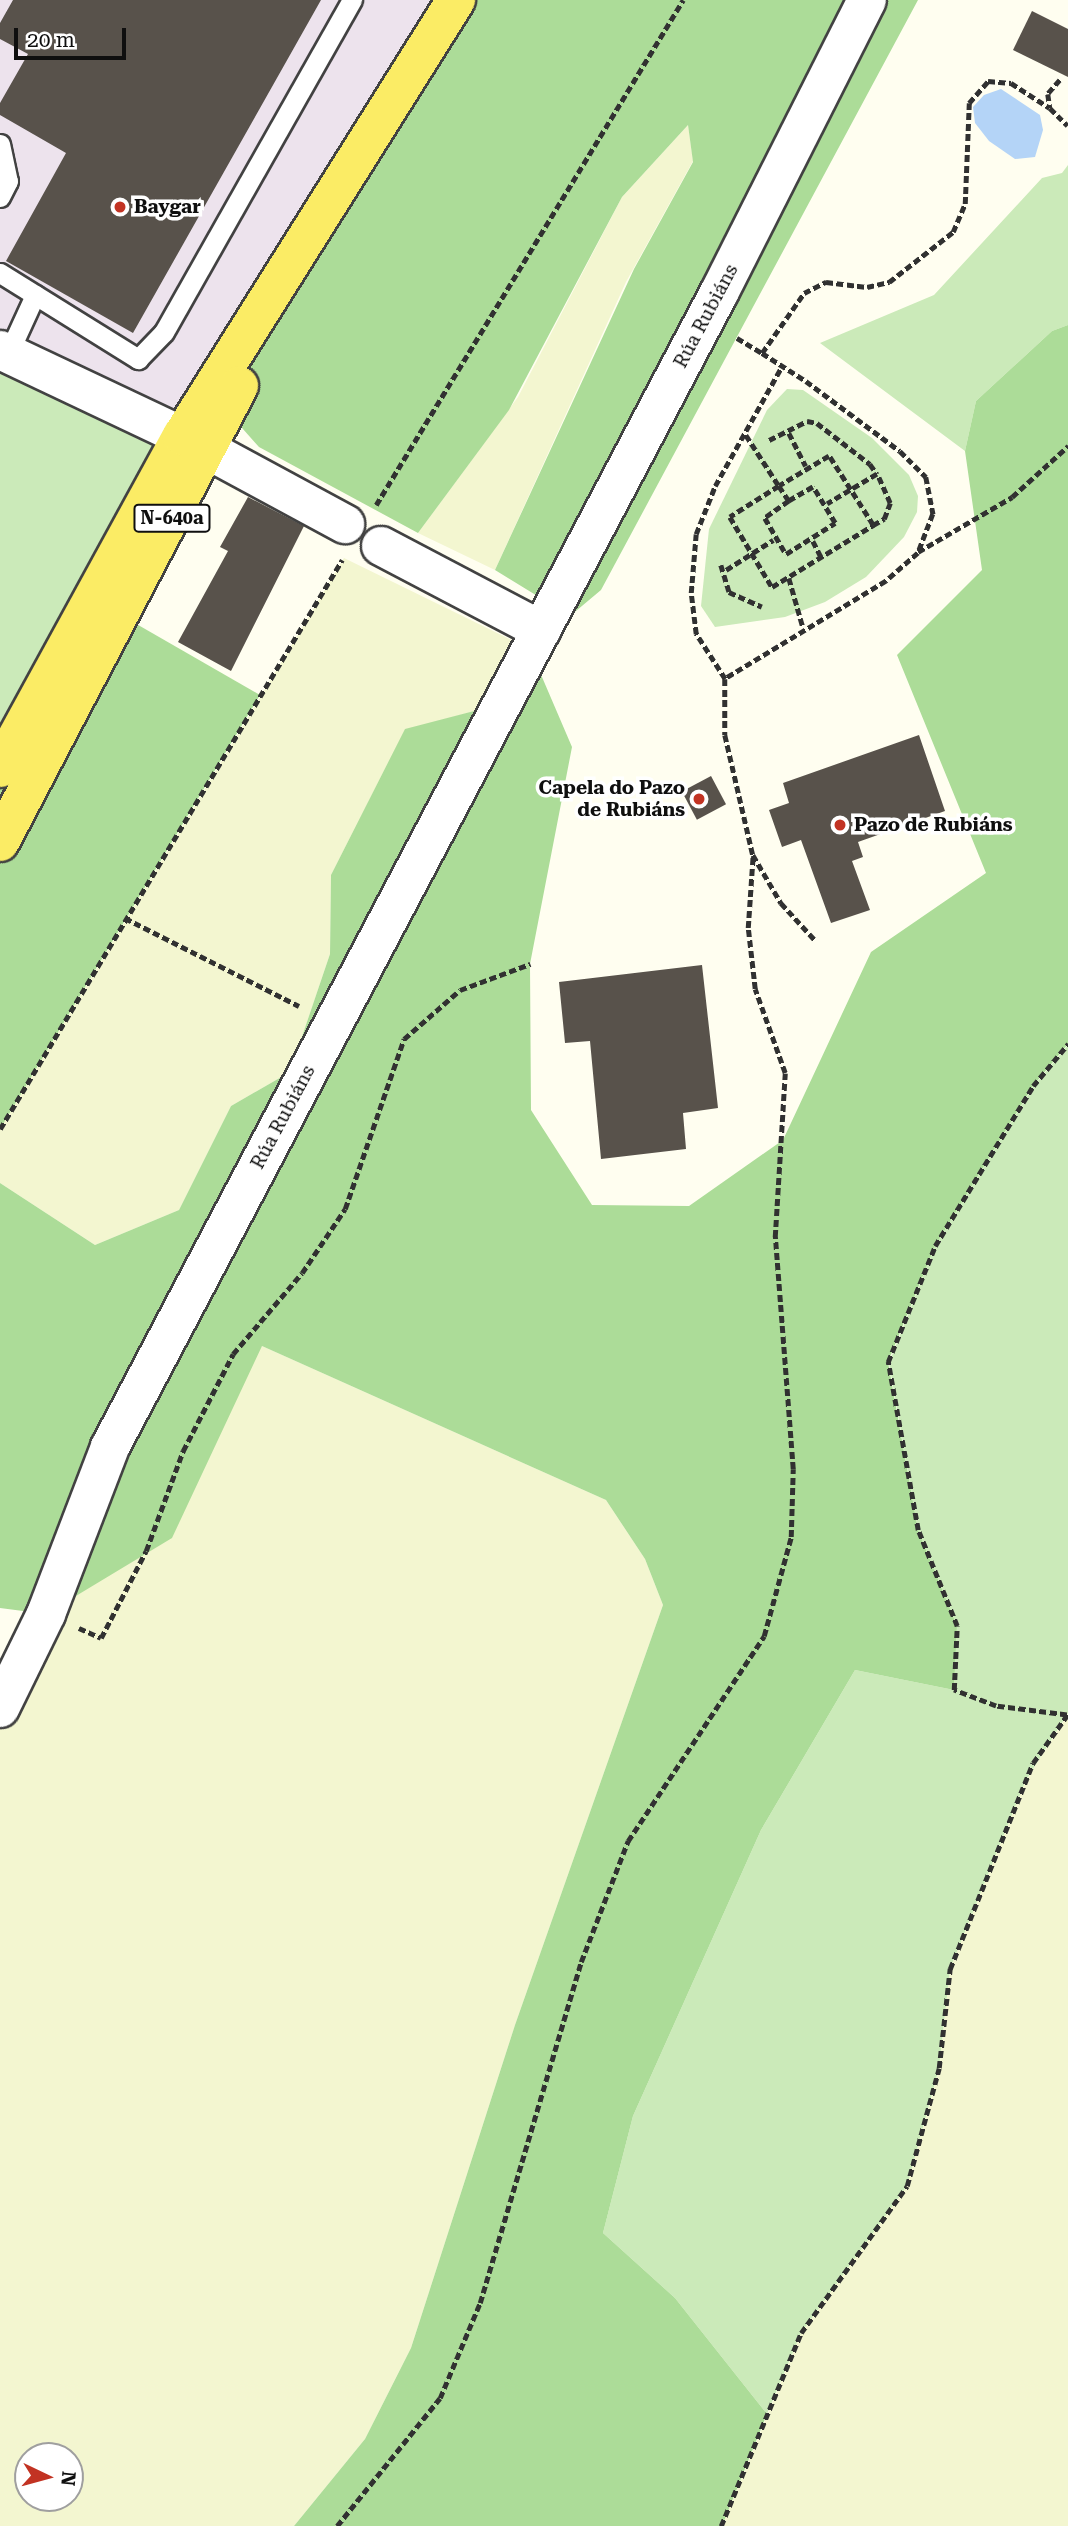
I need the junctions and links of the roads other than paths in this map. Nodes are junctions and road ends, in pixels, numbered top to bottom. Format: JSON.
{"nodes":[{"id":1,"x":352,"y":0,"type":"edge"},
{"id":2,"x":456,"y":0,"type":"edge"},
{"id":3,"x":867,"y":0,"type":"edge"},
{"id":4,"x":0,"y":144,"type":"edge"},
{"id":5,"x":0,"y":197,"type":"edge"},
{"id":6,"x":0,"y":273,"type":"edge"},
{"id":7,"x":34,"y":295,"type":"junction"},
{"id":8,"x":4,"y":352,"type":"edge"},
{"id":9,"x":195,"y":443,"type":"junction"},
{"id":10,"x":345,"y":524,"type":"dead end"},
{"id":11,"x":381,"y":545,"type":"dead end"},
{"id":12,"x":541,"y":630,"type":"junction"},
{"id":13,"x":0,"y":768,"type":"edge"},
{"id":14,"x":0,"y":842,"type":"edge"},
{"id":15,"x":0,"y":1708,"type":"edge"}],
"edges":[{"from":1,"to":7,"type":"lane"},
{"from":2,"to":9,"type":"main road","number":"N-640a"},
{"from":3,"to":12,"type":"street","name":"Rúa Rubiáns"},
{"from":4,"to":5,"type":"lane"},
{"from":6,"to":7,"type":"lane"},
{"from":7,"to":8,"type":"lane"},
{"from":8,"to":9,"type":"street"},
{"from":9,"to":10,"type":"street"},
{"from":9,"to":13,"type":"main road","number":"N-640a"},
{"from":9,"to":14,"type":"main road","number":"N-640a"},
{"from":11,"to":12,"type":"street"},
{"from":12,"to":15,"type":"street","name":"Rúa Rubiáns"}]}
